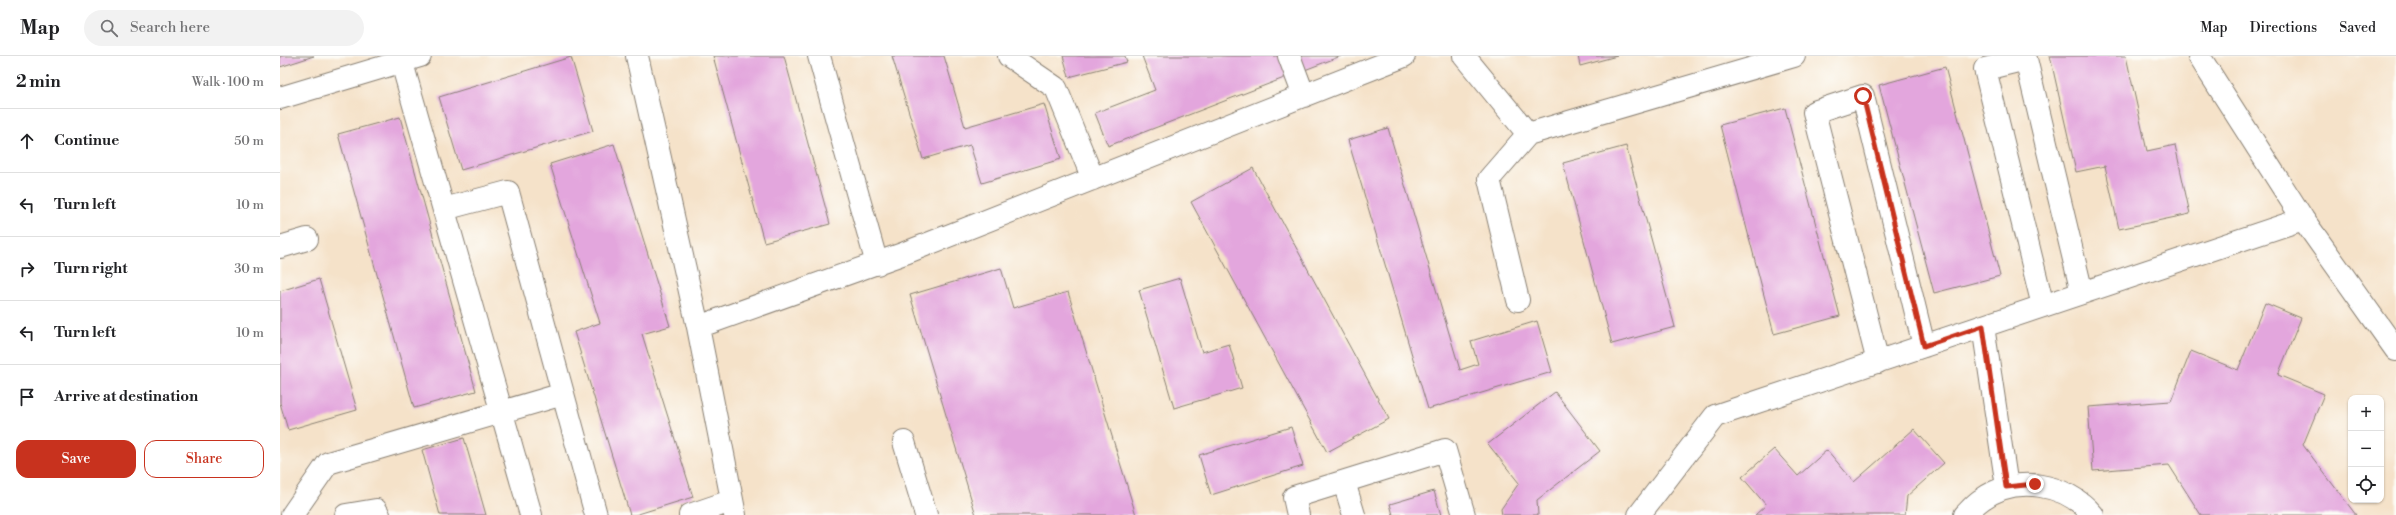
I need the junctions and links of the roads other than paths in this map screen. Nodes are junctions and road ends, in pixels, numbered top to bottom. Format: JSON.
{"nodes":[{"id":1,"x":637,"y":56,"type":"edge"},
{"id":2,"x":819,"y":56,"type":"edge"},
{"id":3,"x":1009,"y":56,"type":"edge"},
{"id":4,"x":1289,"y":56,"type":"edge"},
{"id":5,"x":1404,"y":56,"type":"edge"},
{"id":6,"x":1464,"y":56,"type":"edge"},
{"id":7,"x":1794,"y":56,"type":"edge"},
{"id":8,"x":2199,"y":56,"type":"edge"},
{"id":9,"x":407,"y":58,"type":"edge"},
{"id":10,"x":1738,"y":64,"type":"edge"},
{"id":11,"x":1304,"y":96,"type":"junction"},
{"id":12,"x":280,"y":98,"type":"edge"},
{"id":13,"x":1528,"y":134,"type":"junction"},
{"id":14,"x":1093,"y":179,"type":"junction"},
{"id":15,"x":444,"y":209,"type":"junction"},
{"id":16,"x":2303,"y":219,"type":"junction"},
{"id":17,"x":307,"y":239,"type":"dead end"},
{"id":18,"x":280,"y":247,"type":"edge"},
{"id":19,"x":877,"y":264,"type":"junction"},
{"id":20,"x":2082,"y":293,"type":"junction"},
{"id":21,"x":1518,"y":300,"type":"dead end"},
{"id":22,"x":2043,"y":306,"type":"junction"},
{"id":23,"x":1983,"y":326,"type":"junction"},
{"id":24,"x":698,"y":327,"type":"junction"},
{"id":25,"x":1924,"y":346,"type":"junction"},
{"id":26,"x":2396,"y":350,"type":"edge"},
{"id":27,"x":1878,"y":362,"type":"junction"},
{"id":28,"x":563,"y":394,"type":"junction"},
{"id":29,"x":502,"y":411,"type":"junction"},
{"id":30,"x":904,"y":442,"type":"dead end"},
{"id":31,"x":1344,"y":482,"type":"junction"},
{"id":32,"x":2006,"y":487,"type":"junction"},
{"id":33,"x":280,"y":505,"type":"edge"},
{"id":34,"x":733,"y":508,"type":"edge"},
{"id":35,"x":283,"y":515,"type":"edge"},
{"id":36,"x":292,"y":515,"type":"edge"},
{"id":37,"x":346,"y":515,"type":"edge"},
{"id":38,"x":379,"y":515,"type":"edge"},
{"id":39,"x":531,"y":515,"type":"edge"},
{"id":40,"x":596,"y":515,"type":"edge"},
{"id":41,"x":690,"y":515,"type":"edge"},
{"id":42,"x":926,"y":515,"type":"edge"},
{"id":43,"x":1298,"y":515,"type":"edge"},
{"id":44,"x":1354,"y":515,"type":"edge"},
{"id":45,"x":1464,"y":515,"type":"edge"},
{"id":46,"x":1639,"y":515,"type":"edge"},
{"id":47,"x":1965,"y":515,"type":"edge"},
{"id":48,"x":2093,"y":515,"type":"edge"}],
"edges":[{"from":1,"to":24,"type":"street"},
{"from":2,"to":19,"type":"street"},
{"from":3,"to":14,"type":"street"},
{"from":4,"to":11,"type":"street"},
{"from":5,"to":11,"type":"street"},
{"from":6,"to":13,"type":"street"},
{"from":7,"to":10,"type":"street"},
{"from":8,"to":16,"type":"street"},
{"from":9,"to":12,"type":"street"},
{"from":9,"to":15,"type":"street"},
{"from":10,"to":13,"type":"street"},
{"from":11,"to":14,"type":"street"},
{"from":13,"to":21,"type":"street"},
{"from":14,"to":19,"type":"street"},
{"from":15,"to":28,"type":"street"},
{"from":15,"to":29,"type":"street"},
{"from":16,"to":20,"type":"street"},
{"from":16,"to":26,"type":"street"},
{"from":17,"to":18,"type":"street"},
{"from":19,"to":24,"type":"street"},
{"from":20,"to":22,"type":"street"},
{"from":20,"to":22,"type":"street"},
{"from":22,"to":23,"type":"street"},
{"from":23,"to":25,"type":"street"},
{"from":23,"to":32,"type":"street"},
{"from":24,"to":34,"type":"street"},
{"from":25,"to":27,"type":"street"},
{"from":25,"to":27,"type":"street"},
{"from":27,"to":46,"type":"street"},
{"from":28,"to":29,"type":"street"},
{"from":28,"to":40,"type":"street"},
{"from":29,"to":36,"type":"street"},
{"from":29,"to":39,"type":"street"},
{"from":30,"to":42,"type":"street"},
{"from":31,"to":43,"type":"street"},
{"from":31,"to":44,"type":"street"},
{"from":31,"to":45,"type":"street"},
{"from":32,"to":47,"type":"street"},
{"from":32,"to":48,"type":"street"},
{"from":33,"to":35,"type":"street"},
{"from":34,"to":41,"type":"street"},
{"from":37,"to":38,"type":"street"}]}
